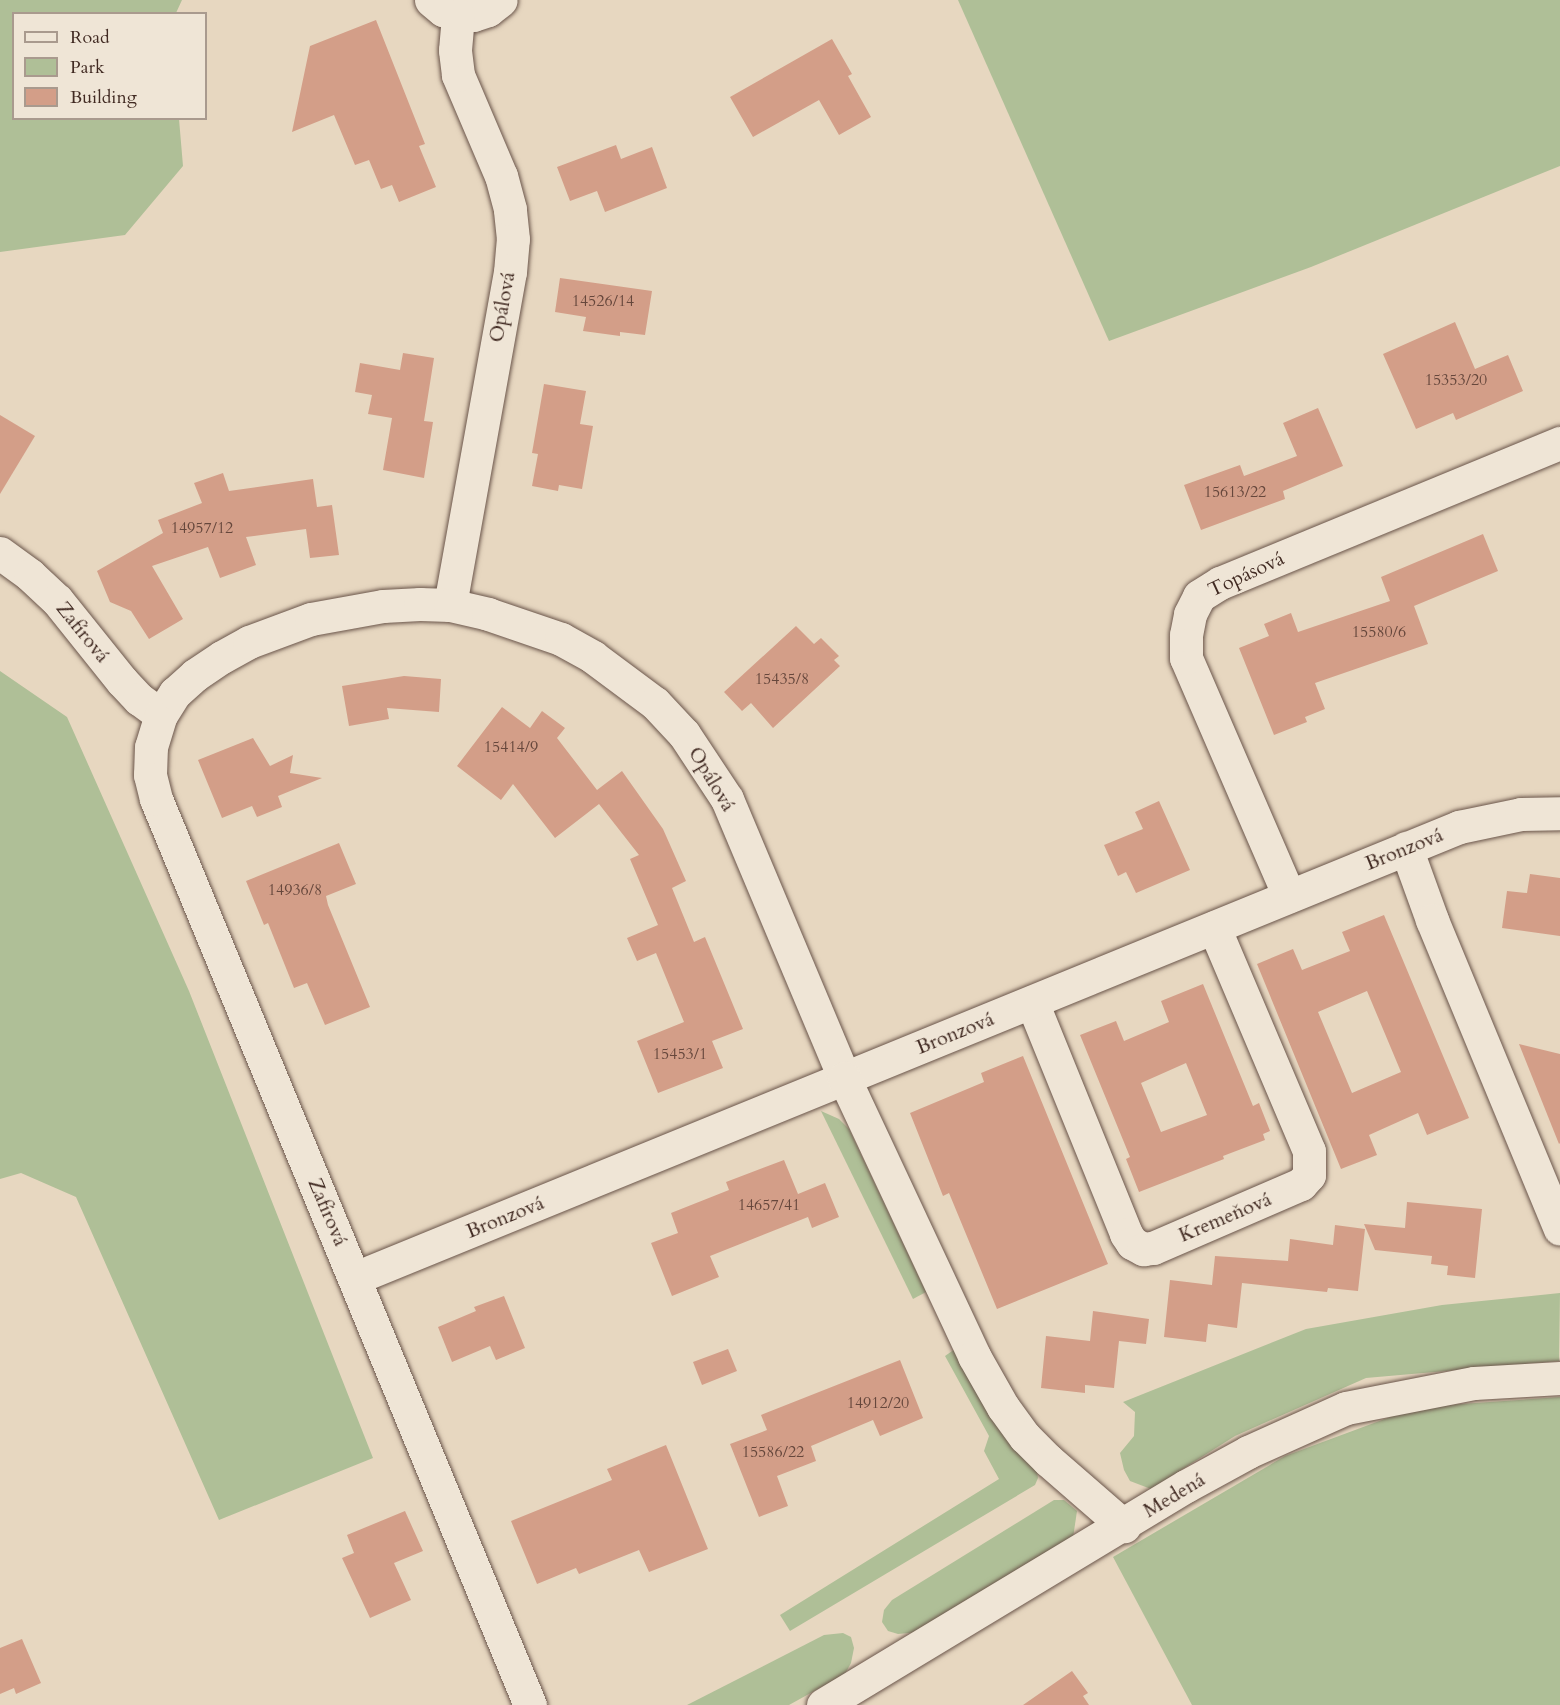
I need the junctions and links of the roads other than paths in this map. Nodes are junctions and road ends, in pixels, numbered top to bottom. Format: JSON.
{"nodes":[{"id":1,"x":501,"y":0,"type":"edge"},
{"id":2,"x":445,"y":8,"type":"edge"},
{"id":3,"x":1560,"y":443,"type":"edge"},
{"id":4,"x":0,"y":553,"type":"edge"},
{"id":5,"x":450,"y":605,"type":"junction"},
{"id":6,"x":282,"y":629,"type":"joint"},
{"id":7,"x":161,"y":715,"type":"junction"},
{"id":8,"x":1560,"y":813,"type":"edge"},
{"id":9,"x":1406,"y":848,"type":"junction"},
{"id":10,"x":1289,"y":896,"type":"junction"},
{"id":11,"x":1214,"y":927,"type":"junction"},
{"id":12,"x":1032,"y":1002,"type":"junction"},
{"id":13,"x":844,"y":1078,"type":"junction"},
{"id":14,"x":1560,"y":1229,"type":"edge"},
{"id":15,"x":355,"y":1278,"type":"junction"},
{"id":16,"x":1560,"y":1378,"type":"edge"},
{"id":17,"x":1124,"y":1526,"type":"junction"},
{"id":18,"x":530,"y":1705,"type":"edge"},
{"id":19,"x":823,"y":1705,"type":"edge"}],
"edges":[{"from":1,"to":2,"type":"street","name":"Opálová"},
{"from":2,"to":5,"type":"street","name":"Opálová"},
{"from":3,"to":10,"type":"street","name":"Topásová"},
{"from":4,"to":7,"type":"street","name":"Zafírová"},
{"from":5,"to":6,"type":"street","name":"Opálová"},
{"from":5,"to":13,"type":"street","name":"Opálová"},
{"from":6,"to":7,"type":"street","name":"Zafírová"},
{"from":7,"to":15,"type":"street","name":"Zafírová"},
{"from":8,"to":9,"type":"street","name":"Bronzová"},
{"from":9,"to":10,"type":"street","name":"Bronzová"},
{"from":9,"to":14,"type":"street"},
{"from":10,"to":11,"type":"street","name":"Bronzová"},
{"from":11,"to":12,"type":"street","name":"Bronzová"},
{"from":11,"to":12,"type":"street","name":"Kremeňová"},
{"from":12,"to":13,"type":"street","name":"Bronzová"},
{"from":13,"to":15,"type":"street","name":"Bronzová"},
{"from":13,"to":17,"type":"street"},
{"from":15,"to":18,"type":"street","name":"Zafírová"},
{"from":16,"to":17,"type":"street","name":"Medená"},
{"from":17,"to":19,"type":"street","name":"Medená"}]}
